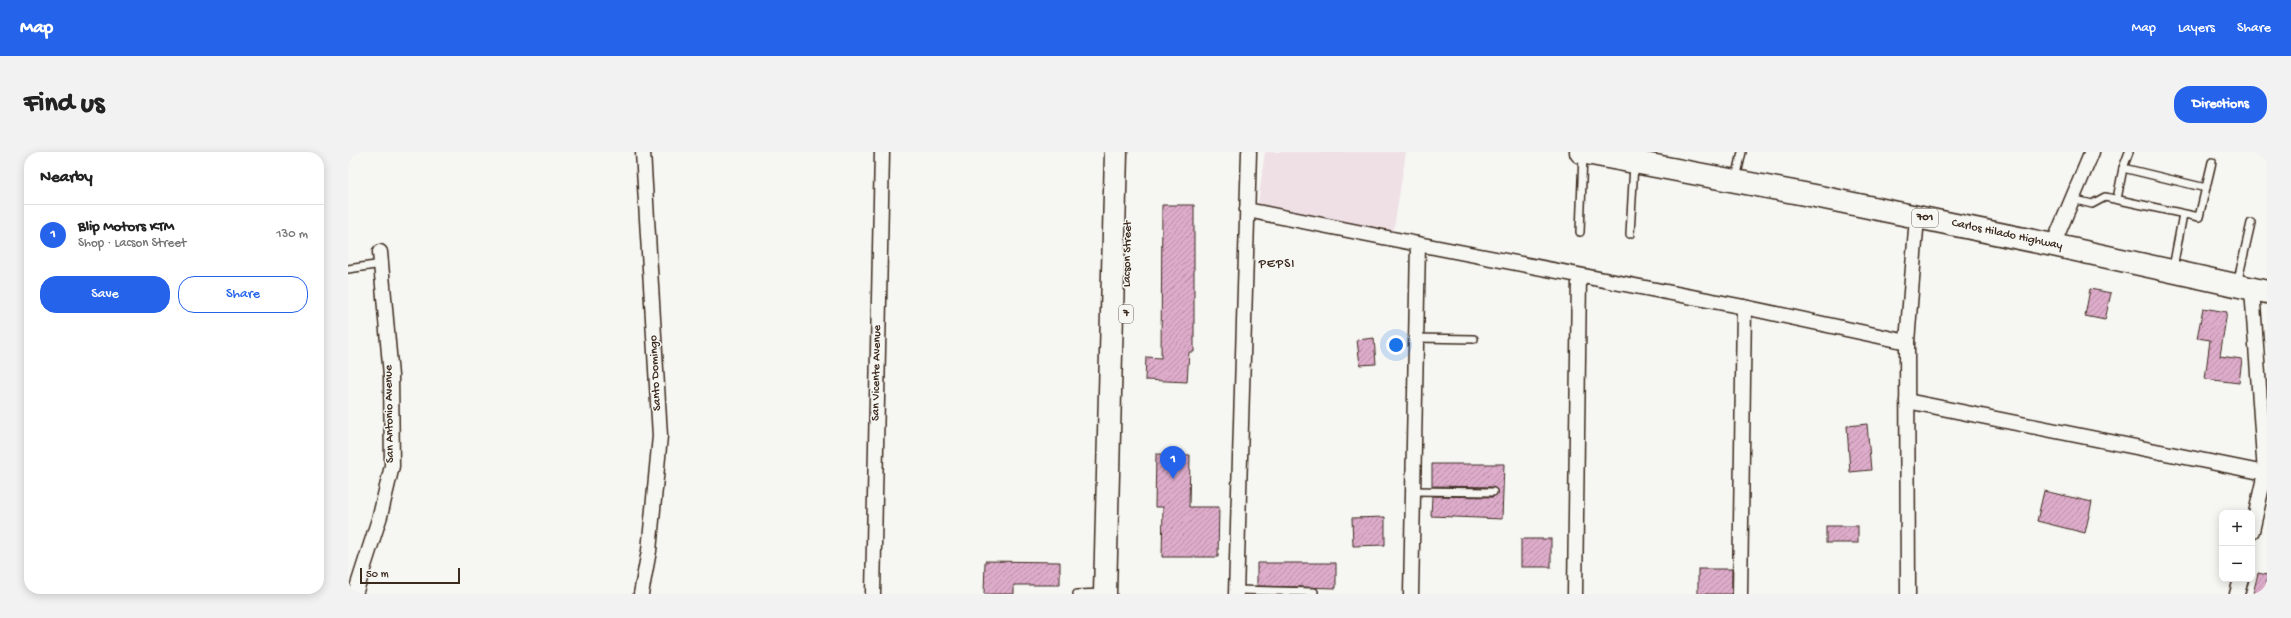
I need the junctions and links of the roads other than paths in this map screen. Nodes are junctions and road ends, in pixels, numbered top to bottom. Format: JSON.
{"nodes":[{"id":1,"x":643,"y":152,"type":"edge"},
{"id":2,"x":882,"y":152,"type":"edge"},
{"id":3,"x":1101,"y":152,"type":"edge"},
{"id":4,"x":1116,"y":152,"type":"edge"},
{"id":5,"x":1130,"y":152,"type":"edge"},
{"id":6,"x":1249,"y":152,"type":"edge"},
{"id":7,"x":1582,"y":152,"type":"edge"},
{"id":8,"x":1742,"y":152,"type":"edge"},
{"id":9,"x":2092,"y":152,"type":"edge"},
{"id":10,"x":2129,"y":152,"type":"edge"},
{"id":11,"x":1634,"y":161,"type":"junction"},
{"id":12,"x":2212,"y":162,"type":"dead end"},
{"id":13,"x":2123,"y":168,"type":"junction"},
{"id":14,"x":1736,"y":181,"type":"junction"},
{"id":15,"x":2206,"y":188,"type":"junction"},
{"id":16,"x":2072,"y":199,"type":"junction"},
{"id":17,"x":2117,"y":199,"type":"junction"},
{"id":18,"x":1247,"y":210,"type":"junction"},
{"id":19,"x":2183,"y":214,"type":"junction"},
{"id":20,"x":1917,"y":217,"type":"junction"},
{"id":21,"x":2251,"y":223,"type":"dead end"},
{"id":22,"x":1580,"y":232,"type":"dead end"},
{"id":23,"x":1630,"y":234,"type":"dead end"},
{"id":24,"x":1418,"y":244,"type":"junction"},
{"id":25,"x":2053,"y":245,"type":"junction"},
{"id":26,"x":381,"y":258,"type":"joint"},
{"id":27,"x":348,"y":269,"type":"edge"},
{"id":28,"x":2173,"y":272,"type":"junction"},
{"id":29,"x":1579,"y":276,"type":"junction"},
{"id":30,"x":2252,"y":289,"type":"edge"},
{"id":31,"x":1744,"y":307,"type":"junction"},
{"id":32,"x":1416,"y":338,"type":"junction"},
{"id":33,"x":1474,"y":339,"type":"dead end"},
{"id":34,"x":1907,"y":342,"type":"junction"},
{"id":35,"x":1907,"y":401,"type":"junction"},
{"id":36,"x":2265,"y":473,"type":"junction"},
{"id":37,"x":1107,"y":474,"type":"junction"},
{"id":38,"x":1412,"y":491,"type":"junction"},
{"id":39,"x":1493,"y":492,"type":"dead end"},
{"id":40,"x":2255,"y":518,"type":"edge"},
{"id":41,"x":2240,"y":582,"type":"edge"},
{"id":42,"x":1236,"y":592,"type":"edge"},
{"id":43,"x":1314,"y":592,"type":"dead end"},
{"id":44,"x":355,"y":594,"type":"edge"},
{"id":45,"x":641,"y":594,"type":"edge"},
{"id":46,"x":873,"y":594,"type":"edge"},
{"id":47,"x":1077,"y":594,"type":"edge"},
{"id":48,"x":1105,"y":594,"type":"edge"},
{"id":49,"x":1412,"y":594,"type":"edge"},
{"id":50,"x":1575,"y":594,"type":"edge"},
{"id":51,"x":1740,"y":594,"type":"edge"},
{"id":52,"x":1908,"y":594,"type":"edge"},
{"id":53,"x":2237,"y":594,"type":"edge"}],
"edges":[{"from":1,"to":45,"type":"street","name":"Santo Domingo"},
{"from":2,"to":46,"type":"street","name":"San Vicente Avenue"},
{"from":3,"to":37,"type":"main road","name":"Lacson Street","number":"7"},
{"from":4,"to":37,"type":"main road","name":"Lacson Street","number":"7"},
{"from":5,"to":37,"type":"main road","name":"Lacson Street","number":"7"},
{"from":6,"to":18,"type":"street"},
{"from":7,"to":11,"type":"main road","name":"Carlos Hilado Highway","number":"701"},
{"from":7,"to":22,"type":"lane"},
{"from":8,"to":14,"type":"lane"},
{"from":9,"to":16,"type":"street"},
{"from":10,"to":13,"type":"lane"},
{"from":11,"to":14,"type":"main road","name":"Carlos Hilado Highway","number":"701"},
{"from":11,"to":23,"type":"lane"},
{"from":12,"to":15,"type":"lane"},
{"from":13,"to":15,"type":"lane"},
{"from":13,"to":17,"type":"lane"},
{"from":14,"to":20,"type":"main road","name":"Carlos Hilado Highway","number":"701"},
{"from":15,"to":19,"type":"lane"},
{"from":16,"to":17,"type":"lane"},
{"from":16,"to":25,"type":"street"},
{"from":17,"to":19,"type":"lane"},
{"from":18,"to":24,"type":"street"},
{"from":18,"to":42,"type":"street"},
{"from":19,"to":28,"type":"lane"},
{"from":20,"to":25,"type":"main road","name":"Carlos Hilado Highway","number":"701"},
{"from":20,"to":34,"type":"street"},
{"from":21,"to":30,"type":"lane"},
{"from":24,"to":29,"type":"street"},
{"from":24,"to":32,"type":"street"},
{"from":25,"to":28,"type":"main road","name":"Carlos Hilado Highway","number":"701"},
{"from":26,"to":27,"type":"lane"},
{"from":26,"to":44,"type":"street","name":"San Antonio Avenue"},
{"from":28,"to":30,"type":"main road","name":"Carlos Hilado Highway","number":"701"},
{"from":29,"to":31,"type":"street"},
{"from":29,"to":50,"type":"street"},
{"from":30,"to":36,"type":"street"},
{"from":31,"to":34,"type":"street"},
{"from":31,"to":51,"type":"street"},
{"from":32,"to":33,"type":"lane"},
{"from":32,"to":38,"type":"street"},
{"from":34,"to":35,"type":"street"},
{"from":35,"to":36,"type":"street"},
{"from":35,"to":52,"type":"street"},
{"from":36,"to":40,"type":"street"},
{"from":37,"to":48,"type":"main road","name":"Lacson Street","number":"7"},
{"from":38,"to":39,"type":"lane"},
{"from":38,"to":49,"type":"street"},
{"from":41,"to":53,"type":"street"},
{"from":42,"to":43,"type":"lane"},
{"from":47,"to":48,"type":"lane"}]}
